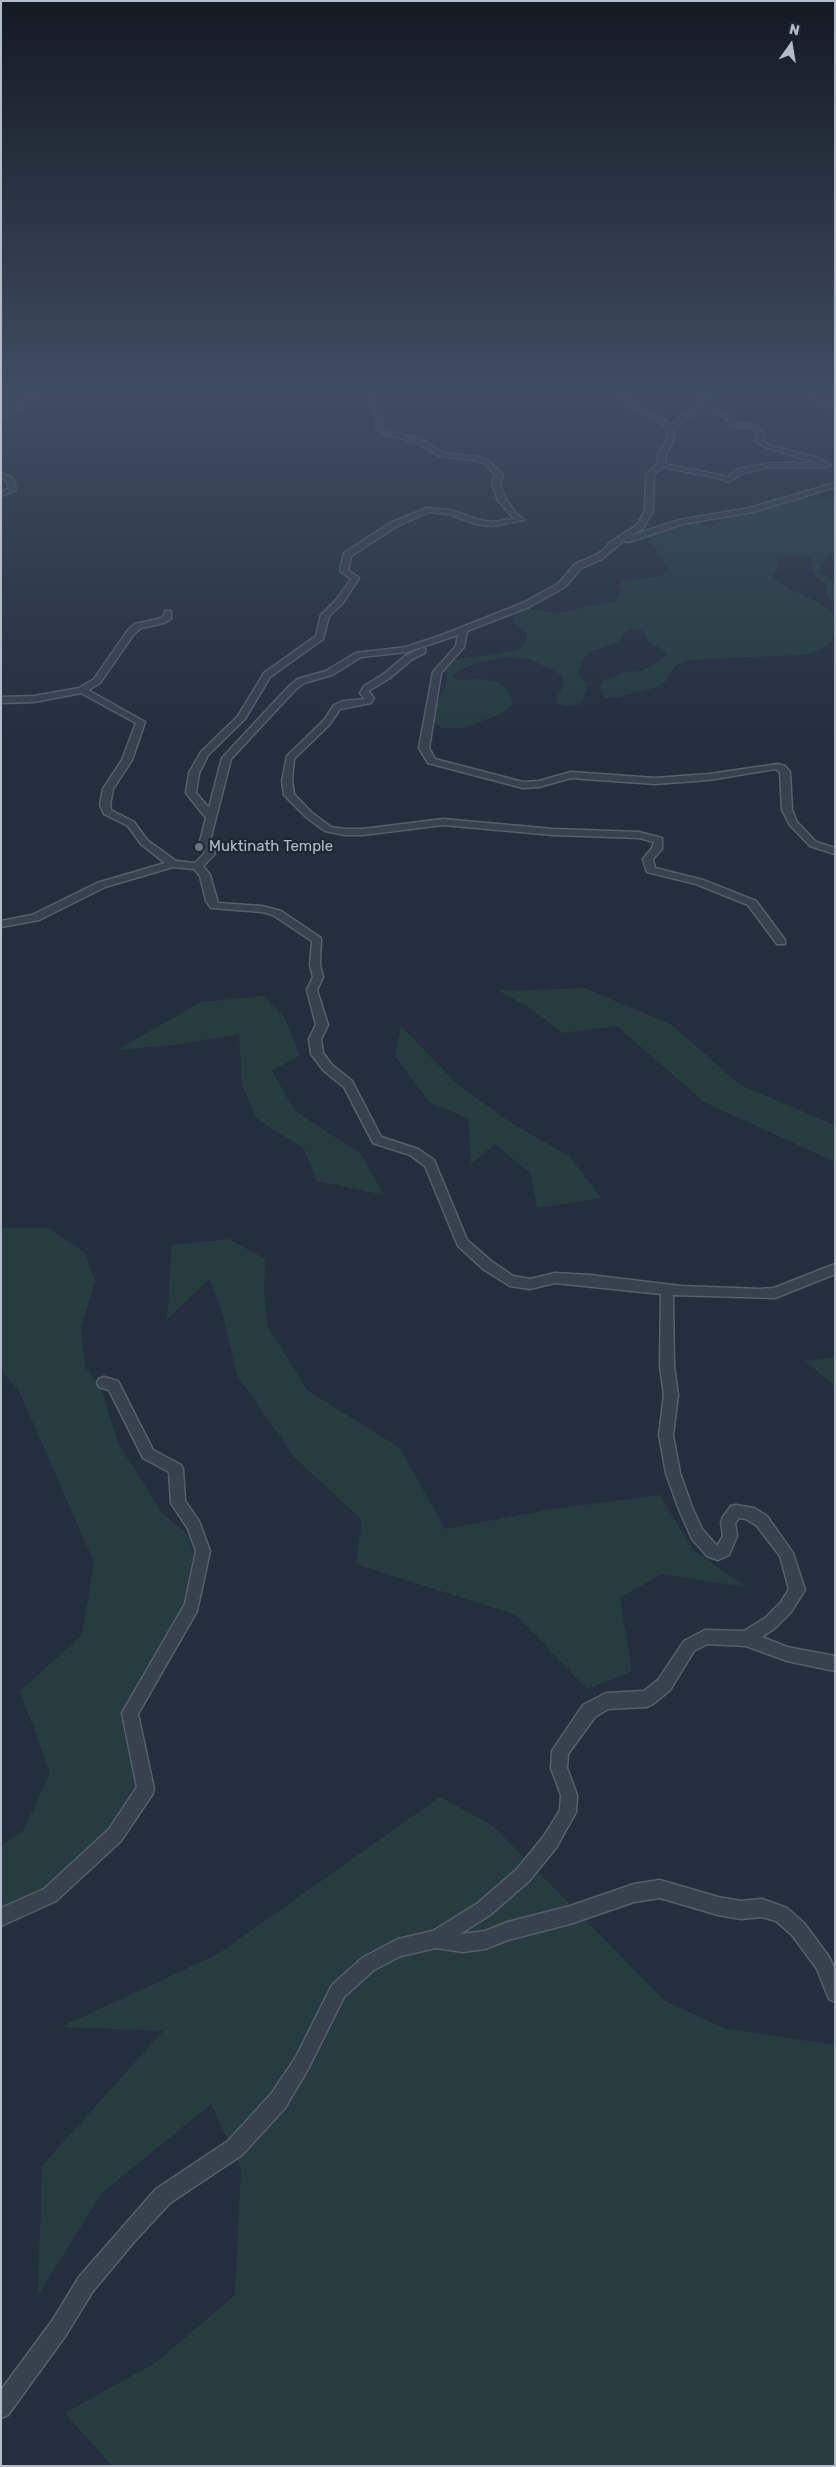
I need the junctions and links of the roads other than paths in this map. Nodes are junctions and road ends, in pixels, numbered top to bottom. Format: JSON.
{"nodes":[{"id":1,"x":427,"y":510,"type":"edge"},
{"id":2,"x":428,"y":510,"type":"edge"},
{"id":3,"x":509,"y":510,"type":"edge"},
{"id":4,"x":649,"y":510,"type":"edge"},
{"id":5,"x":749,"y":510,"type":"edge"},
{"id":6,"x":612,"y":545,"type":"junction"},
{"id":7,"x":168,"y":613,"type":"dead end"},
{"id":8,"x":464,"y":628,"type":"junction"},
{"id":9,"x":446,"y":637,"type":"junction"},
{"id":10,"x":82,"y":690,"type":"junction"},
{"id":11,"x":1,"y":700,"type":"edge"},
{"id":12,"x":210,"y":817,"type":"junction"},
{"id":13,"x":835,"y":851,"type":"edge"},
{"id":14,"x":173,"y":864,"type":"junction"},
{"id":15,"x":197,"y":866,"type":"junction"},
{"id":16,"x":1,"y":924,"type":"edge"},
{"id":17,"x":781,"y":942,"type":"dead end"},
{"id":18,"x":835,"y":1269,"type":"edge"},
{"id":19,"x":667,"y":1289,"type":"junction"},
{"id":20,"x":104,"y":1383,"type":"dead end"},
{"id":21,"x":746,"y":1640,"type":"junction"},
{"id":22,"x":835,"y":1664,"type":"edge"},
{"id":23,"x":1,"y":1917,"type":"edge"},
{"id":24,"x":436,"y":1939,"type":"junction"},
{"id":25,"x":835,"y":1993,"type":"edge"},
{"id":26,"x":1,"y":2408,"type":"edge"}],
"edges":[{"from":1,"to":12,"type":"street"},
{"from":2,"to":3,"type":"street"},
{"from":4,"to":6,"type":"street"},
{"from":5,"to":6,"type":"street"},
{"from":6,"to":8,"type":"street"},
{"from":7,"to":10,"type":"street"},
{"from":8,"to":9,"type":"street"},
{"from":8,"to":13,"type":"street"},
{"from":9,"to":12,"type":"street"},
{"from":9,"to":17,"type":"street"},
{"from":10,"to":11,"type":"street"},
{"from":10,"to":14,"type":"street"},
{"from":12,"to":15,"type":"street"},
{"from":14,"to":15,"type":"street"},
{"from":14,"to":16,"type":"street"},
{"from":15,"to":19,"type":"street"},
{"from":18,"to":19,"type":"street"},
{"from":19,"to":21,"type":"street"},
{"from":20,"to":23,"type":"street"},
{"from":21,"to":22,"type":"street"},
{"from":21,"to":24,"type":"street"},
{"from":24,"to":25,"type":"street"},
{"from":24,"to":26,"type":"street"}]}
